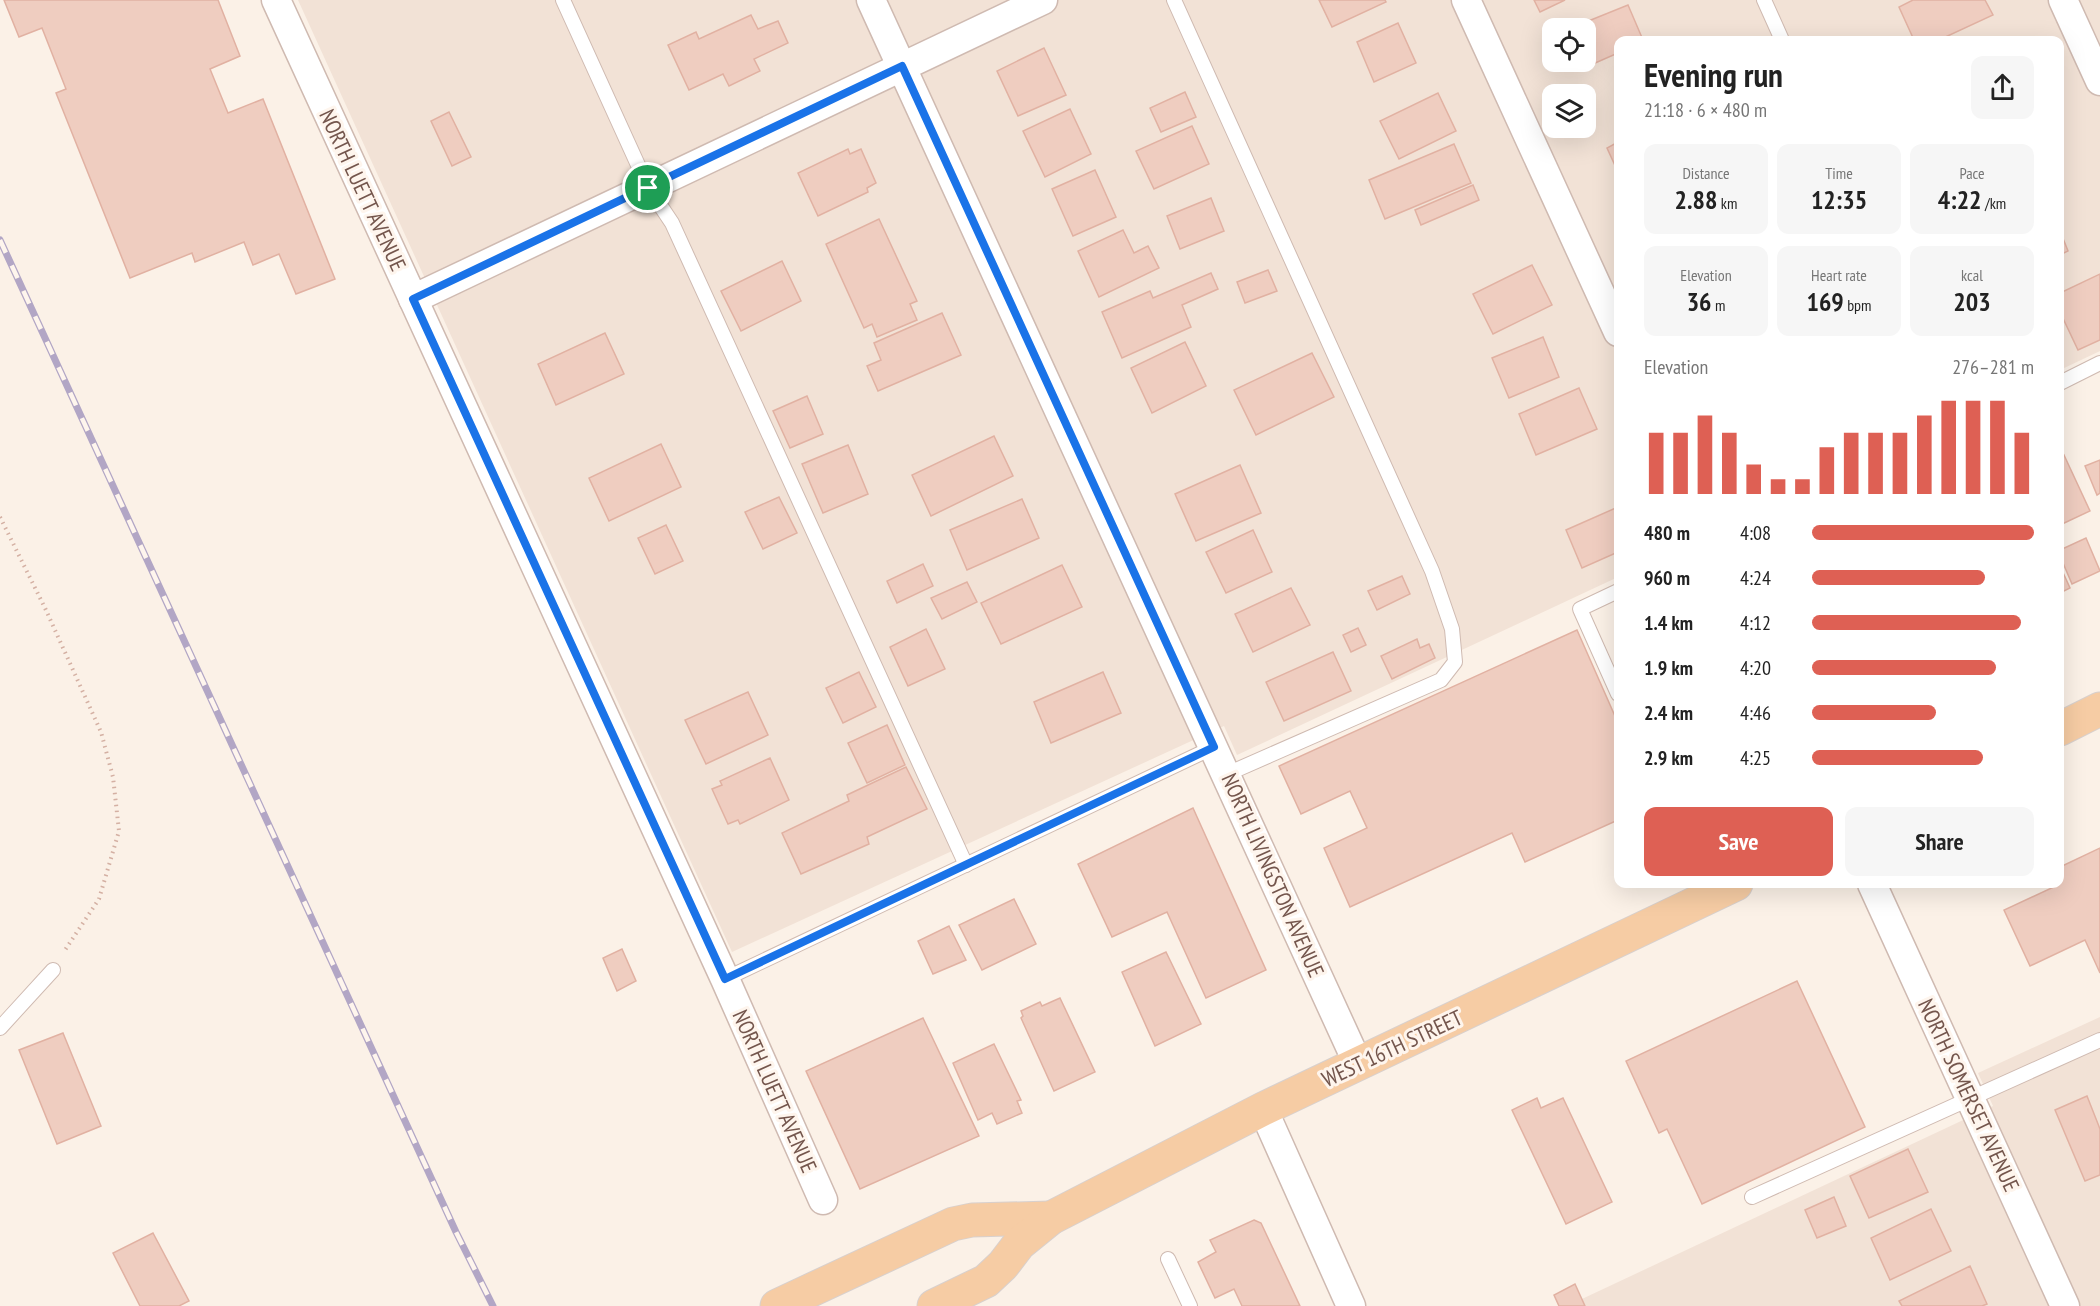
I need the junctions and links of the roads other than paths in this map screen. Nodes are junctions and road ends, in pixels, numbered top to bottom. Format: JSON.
{"nodes":[{"id":1,"x":276,"y":0,"type":"edge"},
{"id":2,"x":563,"y":0,"type":"edge"},
{"id":3,"x":871,"y":0,"type":"edge"},
{"id":4,"x":1043,"y":0,"type":"edge"},
{"id":5,"x":1174,"y":0,"type":"edge"},
{"id":6,"x":1466,"y":0,"type":"edge"},
{"id":7,"x":1764,"y":0,"type":"edge"},
{"id":8,"x":2063,"y":0,"type":"edge"},
{"id":9,"x":1780,"y":36,"type":"edge"},
{"id":10,"x":902,"y":66,"type":"junction"},
{"id":11,"x":2100,"y":81,"type":"edge"},
{"id":12,"x":648,"y":188,"type":"junction"},
{"id":13,"x":413,"y":299,"type":"junction"},
{"id":14,"x":1614,"y":323,"type":"edge"},
{"id":15,"x":2100,"y":363,"type":"edge"},
{"id":16,"x":2064,"y":381,"type":"edge"},
{"id":17,"x":1614,"y":593,"type":"edge"},
{"id":18,"x":1614,"y":685,"type":"edge"},
{"id":19,"x":2100,"y":710,"type":"edge"},
{"id":20,"x":2064,"y":727,"type":"edge"},
{"id":21,"x":1214,"y":747,"type":"junction"},
{"id":22,"x":1227,"y":774,"type":"junction"},
{"id":23,"x":966,"y":865,"type":"junction"},
{"id":24,"x":1716,"y":888,"type":"edge"},
{"id":25,"x":1874,"y":888,"type":"edge"},
{"id":26,"x":53,"y":970,"type":"road end"},
{"id":27,"x":725,"y":979,"type":"junction"},
{"id":28,"x":0,"y":1028,"type":"edge"},
{"id":29,"x":2100,"y":1040,"type":"edge"},
{"id":30,"x":1358,"y":1064,"type":"junction"},
{"id":31,"x":1970,"y":1098,"type":"junction"},
{"id":32,"x":1263,"y":1109,"type":"junction"},
{"id":33,"x":1752,"y":1197,"type":"dead end"},
{"id":34,"x":823,"y":1200,"type":"dead end"},
{"id":35,"x":1051,"y":1218,"type":"junction"},
{"id":36,"x":1168,"y":1259,"type":"dead end"},
{"id":37,"x":777,"y":1306,"type":"edge"},
{"id":38,"x":934,"y":1306,"type":"edge"},
{"id":39,"x":1190,"y":1306,"type":"edge"},
{"id":40,"x":1350,"y":1306,"type":"edge"},
{"id":41,"x":2065,"y":1306,"type":"edge"}],
"edges":[{"from":1,"to":13,"type":"street","name":"NORTH LUETT AVENUE"},
{"from":2,"to":12,"type":"lane"},
{"from":3,"to":10,"type":"street","name":"NORTH LIVINGSTON AVENUE"},
{"from":4,"to":10,"type":"street"},
{"from":5,"to":22,"type":"lane"},
{"from":6,"to":14,"type":"street"},
{"from":7,"to":9,"type":"lane"},
{"from":8,"to":11,"type":"street"},
{"from":10,"to":12,"type":"street"},
{"from":10,"to":21,"type":"street","name":"NORTH LIVINGSTON AVENUE"},
{"from":12,"to":13,"type":"street"},
{"from":12,"to":23,"type":"lane"},
{"from":13,"to":27,"type":"street","name":"NORTH LUETT AVENUE"},
{"from":15,"to":16,"type":"lane"},
{"from":17,"to":18,"type":"lane"},
{"from":19,"to":20,"type":"main road"},
{"from":21,"to":22,"type":"street","name":"NORTH LIVINGSTON AVENUE"},
{"from":21,"to":23,"type":"lane"},
{"from":22,"to":30,"type":"street","name":"NORTH LIVINGSTON AVENUE"},
{"from":23,"to":27,"type":"lane"},
{"from":24,"to":30,"type":"main road","name":"WEST 16TH STREET"},
{"from":25,"to":31,"type":"street","name":"NORTH SOMERSET AVENUE"},
{"from":26,"to":28,"type":"lane"},
{"from":27,"to":34,"type":"street","name":"NORTH LUETT AVENUE"},
{"from":29,"to":31,"type":"lane"},
{"from":30,"to":32,"type":"main road","name":"WEST 16TH STREET"},
{"from":31,"to":33,"type":"lane"},
{"from":31,"to":41,"type":"street","name":"NORTH SOMERSET AVENUE"},
{"from":32,"to":35,"type":"main road","name":"WEST 16TH STREET"},
{"from":32,"to":40,"type":"street"},
{"from":35,"to":37,"type":"main road","name":"WEST 16TH STREET"},
{"from":35,"to":38,"type":"main road","name":"WEST 16TH STREET"},
{"from":36,"to":39,"type":"lane"}]}
